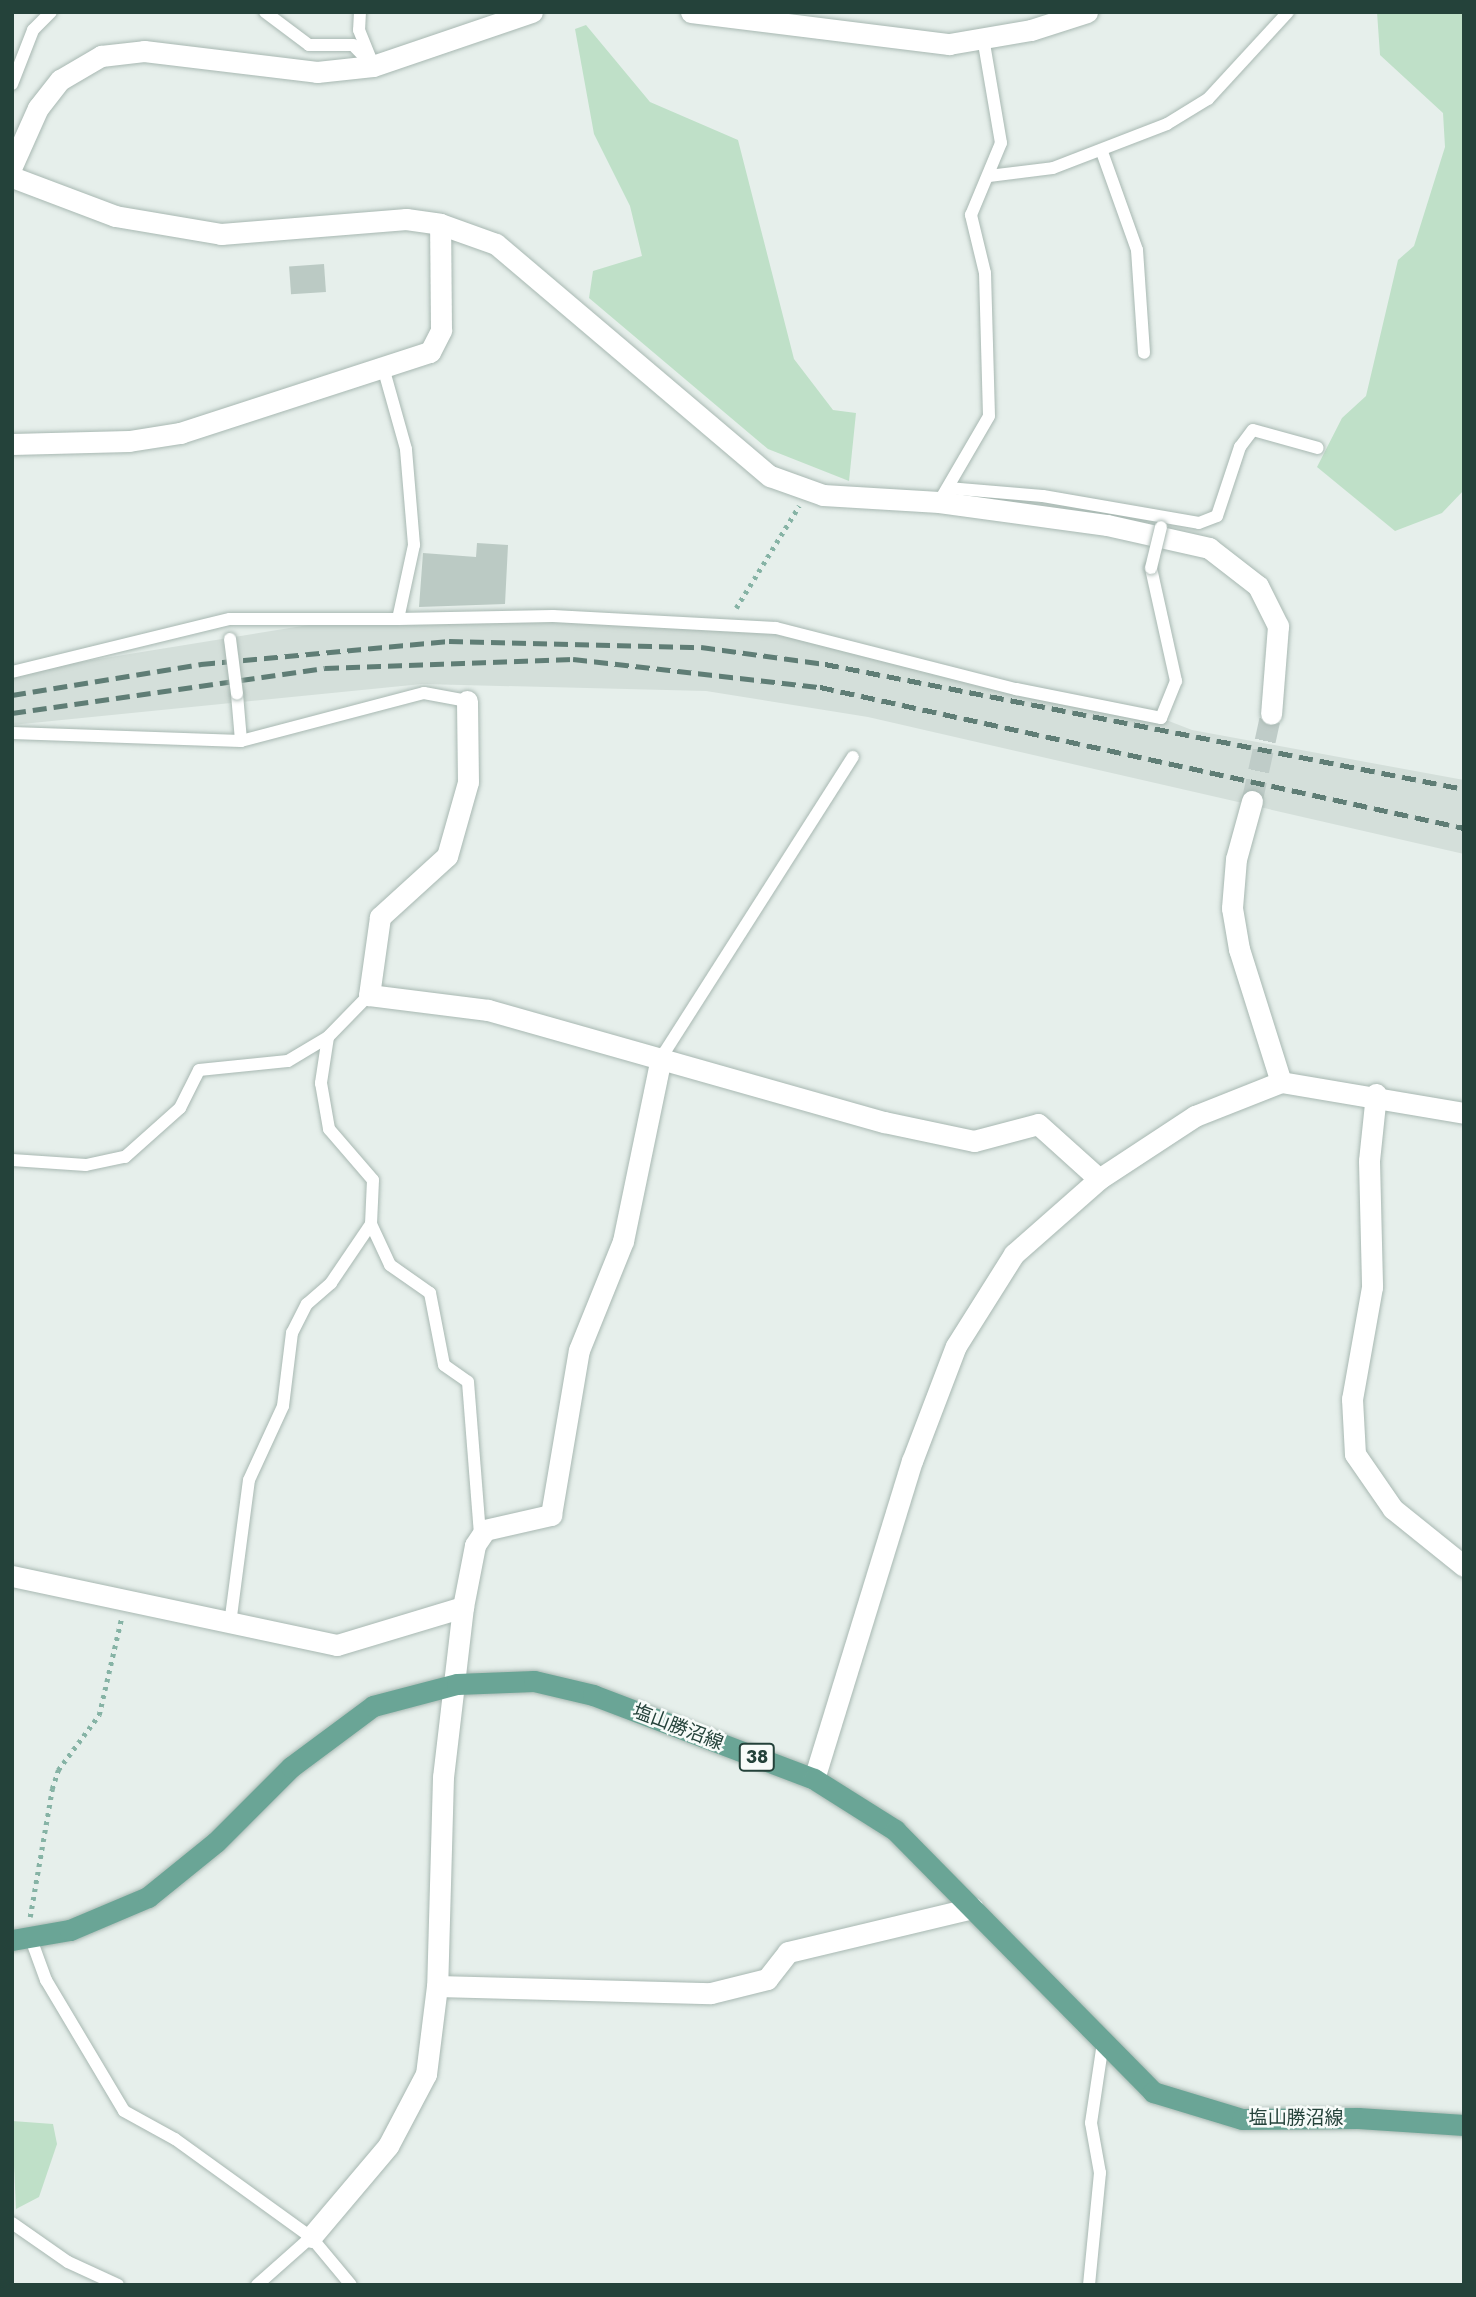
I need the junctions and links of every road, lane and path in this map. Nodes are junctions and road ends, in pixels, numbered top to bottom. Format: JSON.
{"nodes":[{"id":1,"x":51,"y":12,"type":"edge"},
{"id":2,"x":265,"y":12,"type":"edge"},
{"id":3,"x":359,"y":12,"type":"edge"},
{"id":4,"x":532,"y":12,"type":"edge"},
{"id":5,"x":691,"y":12,"type":"edge"},
{"id":6,"x":1087,"y":12,"type":"edge"},
{"id":7,"x":1288,"y":12,"type":"edge"},
{"id":8,"x":983,"y":38,"type":"junction"},
{"id":9,"x":373,"y":66,"type":"junction"},
{"id":10,"x":12,"y":84,"type":"edge"},
{"id":11,"x":1102,"y":152,"type":"junction"},
{"id":12,"x":12,"y":166,"type":"edge"},
{"id":13,"x":989,"y":176,"type":"junction"},
{"id":14,"x":12,"y":177,"type":"edge"},
{"id":15,"x":440,"y":223,"type":"junction"},
{"id":16,"x":1144,"y":353,"type":"dead end"},
{"id":17,"x":383,"y":367,"type":"junction"},
{"id":18,"x":12,"y":444,"type":"edge"},
{"id":19,"x":1318,"y":448,"type":"dead end"},
{"id":20,"x":807,"y":489,"type":"junction"},
{"id":21,"x":944,"y":495,"type":"junction"},
{"id":22,"x":1162,"y":523,"type":"junction"},
{"id":23,"x":230,"y":619,"type":"junction"},
{"id":24,"x":398,"y":619,"type":"junction"},
{"id":25,"x":726,"y":625,"type":"junction"},
{"id":26,"x":12,"y":673,"type":"edge"},
{"id":27,"x":467,"y":701,"type":"joint"},
{"id":28,"x":1271,"y":714,"type":"tunnel mouth"},
{"id":29,"x":12,"y":733,"type":"edge"},
{"id":30,"x":240,"y":741,"type":"junction"},
{"id":31,"x":853,"y":757,"type":"dead end"},
{"id":32,"x":1252,"y":801,"type":"tunnel mouth"},
{"id":33,"x":369,"y":995,"type":"junction"},
{"id":34,"x":328,"y":1037,"type":"junction"},
{"id":35,"x":661,"y":1058,"type":"junction"},
{"id":36,"x":1281,"y":1082,"type":"junction"},
{"id":37,"x":1376,"y":1094,"type":"junction"},
{"id":38,"x":1464,"y":1113,"type":"edge"},
{"id":39,"x":12,"y":1160,"type":"edge"},
{"id":40,"x":1099,"y":1179,"type":"junction"},
{"id":41,"x":371,"y":1224,"type":"junction"},
{"id":42,"x":480,"y":1536,"type":"junction"},
{"id":43,"x":1464,"y":1566,"type":"edge"},
{"id":44,"x":12,"y":1576,"type":"edge"},
{"id":45,"x":125,"y":1603,"type":"junction"},
{"id":46,"x":463,"y":1607,"type":"junction"},
{"id":47,"x":230,"y":1624,"type":"junction"},
{"id":48,"x":457,"y":1684,"type":"junction"},
{"id":49,"x":814,"y":1779,"type":"junction"},
{"id":50,"x":974,"y":1908,"type":"junction"},
{"id":51,"x":22,"y":1940,"type":"edge"},
{"id":52,"x":437,"y":1986,"type":"junction"},
{"id":53,"x":1103,"y":2043,"type":"junction"},
{"id":54,"x":1464,"y":2125,"type":"edge"},
{"id":55,"x":12,"y":2223,"type":"edge"},
{"id":56,"x":311,"y":2237,"type":"junction"},
{"id":57,"x":118,"y":2285,"type":"edge"},
{"id":58,"x":257,"y":2285,"type":"edge"},
{"id":59,"x":351,"y":2285,"type":"edge"},
{"id":60,"x":1089,"y":2285,"type":"edge"}],
"edges":[{"from":1,"to":10,"type":"lane"},
{"from":2,"to":9,"type":"lane"},
{"from":3,"to":9,"type":"lane"},
{"from":4,"to":9,"type":"street"},
{"from":5,"to":8,"type":"street"},
{"from":6,"to":8,"type":"street"},
{"from":7,"to":11,"type":"lane"},
{"from":8,"to":13,"type":"lane"},
{"from":9,"to":12,"type":"street"},
{"from":11,"to":13,"type":"lane"},
{"from":11,"to":16,"type":"lane"},
{"from":13,"to":21,"type":"lane"},
{"from":14,"to":15,"type":"street"},
{"from":15,"to":17,"type":"street"},
{"from":15,"to":20,"type":"street"},
{"from":17,"to":18,"type":"street"},
{"from":17,"to":24,"type":"lane"},
{"from":19,"to":22,"type":"lane"},
{"from":20,"to":21,"type":"street"},
{"from":20,"to":25,"type":"path"},
{"from":21,"to":22,"type":"lane"},
{"from":21,"to":28,"type":"street"},
{"from":22,"to":25,"type":"lane","bridge":true},
{"from":23,"to":24,"type":"lane"},
{"from":23,"to":26,"type":"lane"},
{"from":23,"to":30,"type":"lane","bridge":true},
{"from":24,"to":25,"type":"lane"},
{"from":27,"to":30,"type":"lane"},
{"from":27,"to":33,"type":"street"},
{"from":29,"to":30,"type":"lane"},
{"from":31,"to":35,"type":"lane"},
{"from":32,"to":36,"type":"street"},
{"from":33,"to":34,"type":"lane"},
{"from":33,"to":35,"type":"street"},
{"from":34,"to":39,"type":"lane"},
{"from":34,"to":41,"type":"lane"},
{"from":35,"to":40,"type":"street"},
{"from":35,"to":42,"type":"street"},
{"from":36,"to":37,"type":"street"},
{"from":36,"to":40,"type":"street"},
{"from":37,"to":38,"type":"street"},
{"from":37,"to":43,"type":"street"},
{"from":40,"to":49,"type":"street"},
{"from":41,"to":42,"type":"lane"},
{"from":41,"to":47,"type":"lane"},
{"from":42,"to":46,"type":"street"},
{"from":44,"to":45,"type":"street"},
{"from":45,"to":47,"type":"street"},
{"from":45,"to":51,"type":"path"},
{"from":46,"to":47,"type":"street"},
{"from":46,"to":48,"type":"street"},
{"from":48,"to":49,"type":"main road","name":"塩山勝沼線","number":"38"},
{"from":48,"to":51,"type":"main road","name":"塩山勝沼線","number":"38"},
{"from":48,"to":52,"type":"street"},
{"from":49,"to":50,"type":"main road","name":"塩山勝沼線","number":"38"},
{"from":50,"to":52,"type":"street"},
{"from":50,"to":53,"type":"main road","name":"塩山勝沼線","number":"38"},
{"from":51,"to":56,"type":"lane"},
{"from":52,"to":56,"type":"street"},
{"from":53,"to":54,"type":"main road","name":"塩山勝沼線","number":"38"},
{"from":53,"to":60,"type":"lane"},
{"from":55,"to":57,"type":"lane"},
{"from":56,"to":58,"type":"lane"},
{"from":56,"to":59,"type":"lane"}]}
